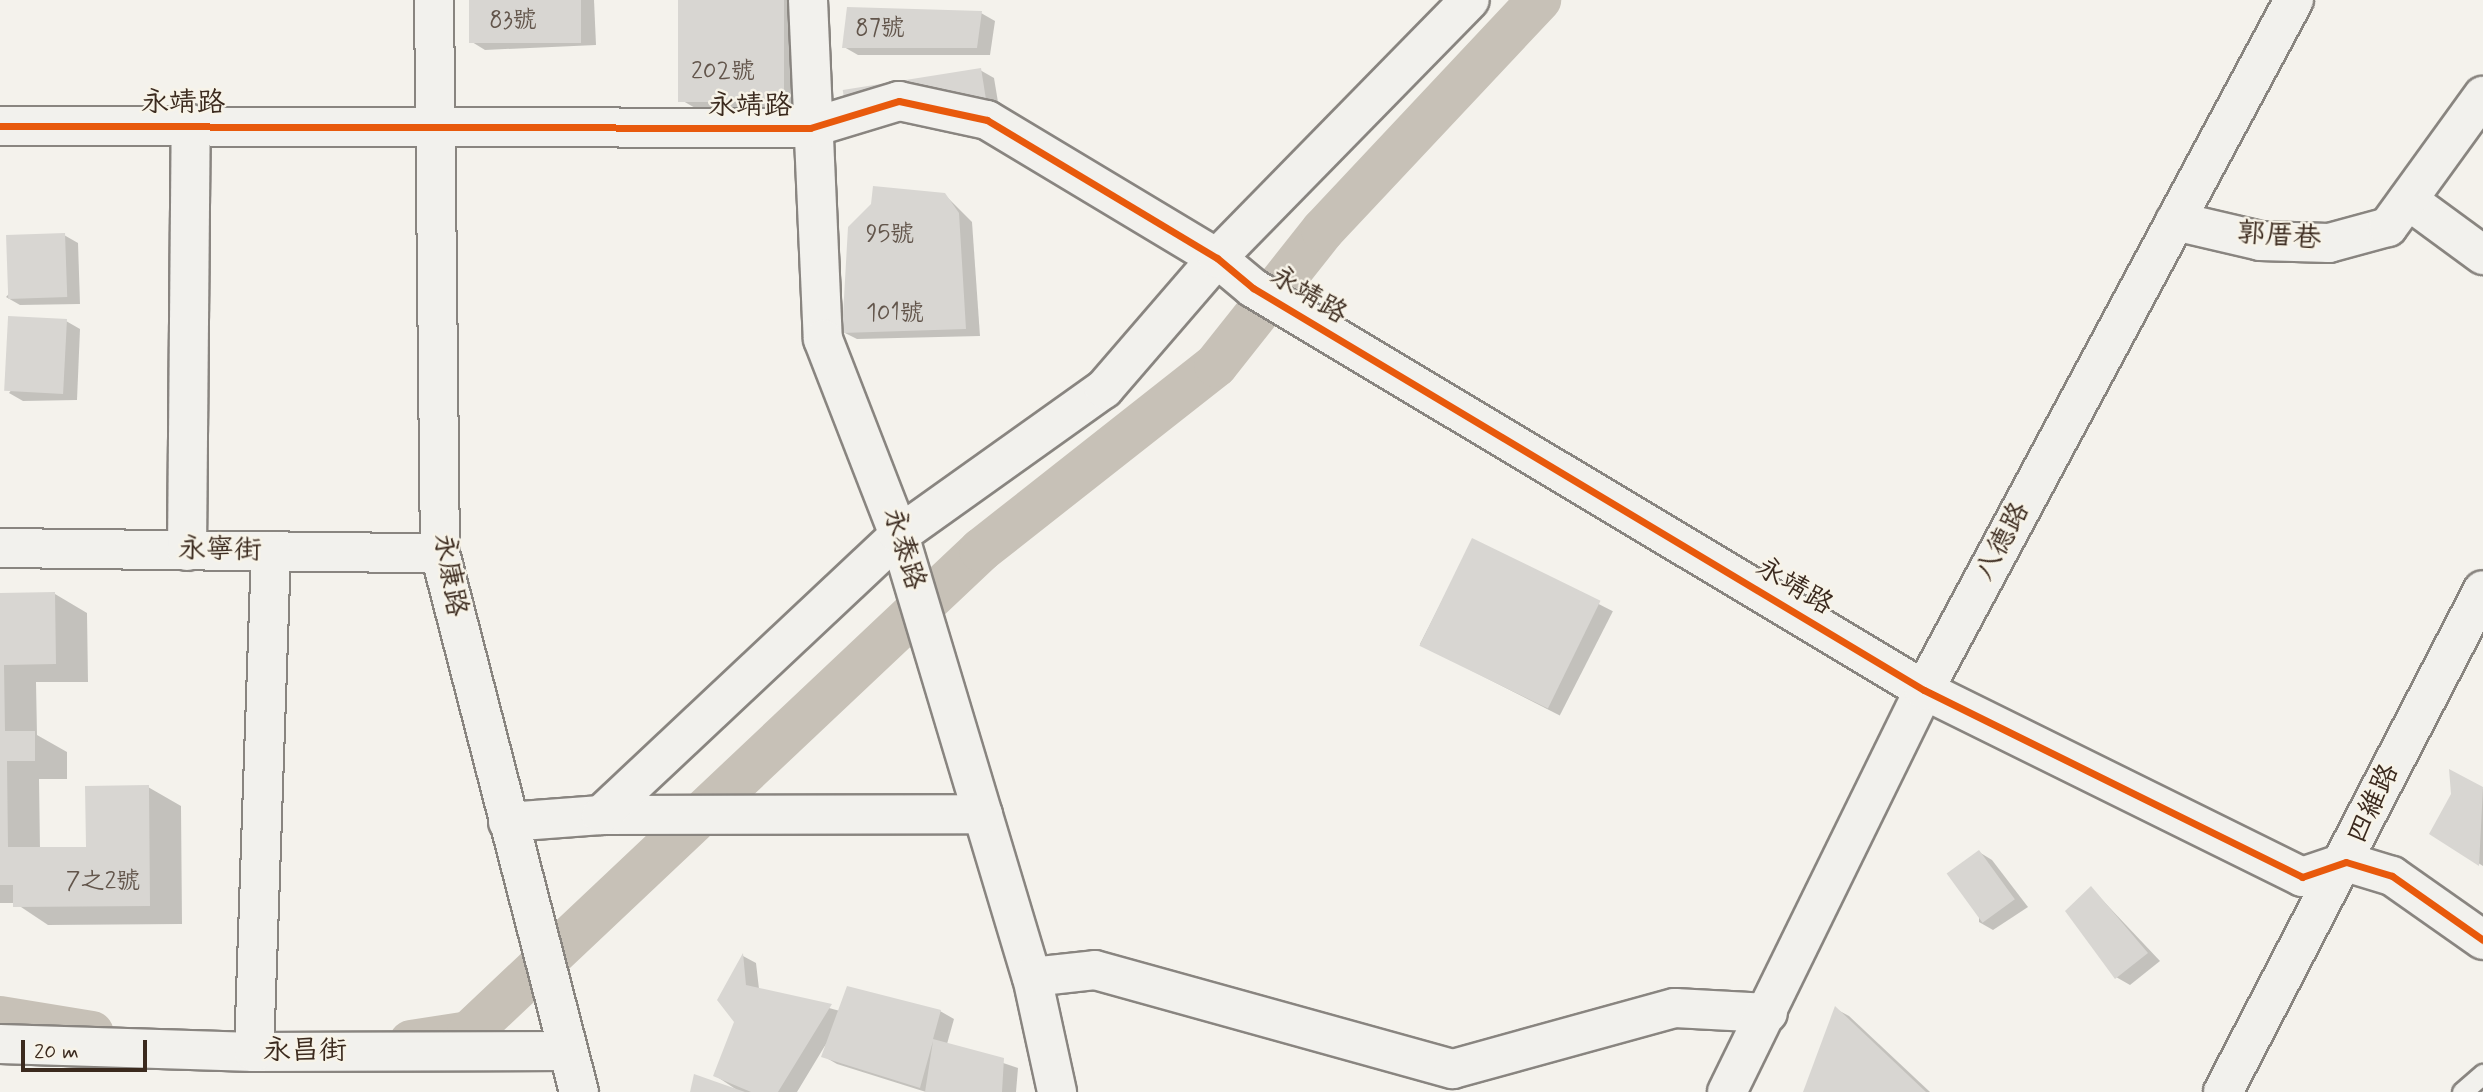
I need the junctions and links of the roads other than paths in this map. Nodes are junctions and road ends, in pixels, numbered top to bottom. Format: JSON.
{"nodes":[{"id":1,"x":434,"y":0,"type":"edge"},
{"id":2,"x":808,"y":0,"type":"edge"},
{"id":3,"x":1470,"y":0,"type":"edge"},
{"id":4,"x":2294,"y":0,"type":"edge"},
{"id":5,"x":2483,"y":96,"type":"edge"},
{"id":6,"x":191,"y":124,"type":"junction"},
{"id":7,"x":0,"y":126,"type":"edge"},
{"id":8,"x":810,"y":128,"type":"junction"},
{"id":9,"x":435,"y":129,"type":"junction"},
{"id":10,"x":2408,"y":200,"type":"junction"},
{"id":11,"x":2175,"y":221,"type":"junction"},
{"id":12,"x":2483,"y":255,"type":"edge"},
{"id":13,"x":1217,"y":258,"type":"junction"},
{"id":14,"x":899,"y":535,"type":"junction"},
{"id":15,"x":0,"y":548,"type":"edge"},
{"id":16,"x":187,"y":551,"type":"junction"},
{"id":17,"x":271,"y":551,"type":"junction"},
{"id":18,"x":440,"y":553,"type":"junction"},
{"id":19,"x":2483,"y":590,"type":"edge"},
{"id":20,"x":1924,"y":690,"type":"junction"},
{"id":21,"x":601,"y":814,"type":"junction"},
{"id":22,"x":983,"y":814,"type":"junction"},
{"id":23,"x":508,"y":822,"type":"junction"},
{"id":24,"x":2346,"y":862,"type":"junction"},
{"id":25,"x":2483,"y":940,"type":"edge"},
{"id":26,"x":1031,"y":977,"type":"junction"},
{"id":27,"x":1768,"y":1013,"type":"junction"},
{"id":28,"x":0,"y":1044,"type":"edge"},
{"id":29,"x":567,"y":1051,"type":"junction"},
{"id":30,"x":254,"y":1052,"type":"junction"},
{"id":31,"x":2483,"y":1074,"type":"edge"},
{"id":32,"x":1448,"y":1080,"type":"edge"},
{"id":33,"x":579,"y":1092,"type":"edge"},
{"id":34,"x":1057,"y":1092,"type":"edge"},
{"id":35,"x":1727,"y":1092,"type":"edge"},
{"id":36,"x":2223,"y":1092,"type":"edge"},
{"id":37,"x":2462,"y":1092,"type":"edge"}],
"edges":[{"from":1,"to":9,"type":"street","name":"永康路"},
{"from":2,"to":8,"type":"street","name":"永泰路"},
{"from":3,"to":13,"type":"street"},
{"from":4,"to":11,"type":"street","name":"八德路"},
{"from":5,"to":10,"type":"street","name":"郭厝巷"},
{"from":6,"to":7,"type":"street","name":"永靖路"},
{"from":6,"to":9,"type":"street","name":"永靖路"},
{"from":6,"to":16,"type":"street"},
{"from":8,"to":9,"type":"street","name":"永靖路"},
{"from":8,"to":13,"type":"street","name":"永靖路"},
{"from":8,"to":14,"type":"street","name":"永泰路"},
{"from":9,"to":18,"type":"street","name":"永康路"},
{"from":10,"to":11,"type":"street","name":"郭厝巷"},
{"from":10,"to":12,"type":"street"},
{"from":11,"to":20,"type":"street","name":"八德路"},
{"from":13,"to":14,"type":"street"},
{"from":13,"to":20,"type":"street","name":"永靖路"},
{"from":14,"to":21,"type":"street"},
{"from":14,"to":22,"type":"street","name":"永泰路"},
{"from":15,"to":16,"type":"street","name":"永寧街"},
{"from":16,"to":17,"type":"street","name":"永寧街"},
{"from":17,"to":18,"type":"street","name":"永寧街"},
{"from":17,"to":30,"type":"street"},
{"from":18,"to":23,"type":"street","name":"永康路"},
{"from":19,"to":24,"type":"street","name":"四維路"},
{"from":20,"to":24,"type":"street","name":"永靖路"},
{"from":20,"to":27,"type":"street","name":"八德路"},
{"from":21,"to":22,"type":"street"},
{"from":21,"to":23,"type":"street"},
{"from":22,"to":26,"type":"street","name":"永泰路"},
{"from":23,"to":29,"type":"street","name":"永康路"},
{"from":24,"to":25,"type":"street"},
{"from":24,"to":36,"type":"street","name":"四維路"},
{"from":26,"to":32,"type":"street"},
{"from":26,"to":34,"type":"street","name":"永泰路"},
{"from":27,"to":32,"type":"street"},
{"from":27,"to":35,"type":"street","name":"八德路"},
{"from":28,"to":30,"type":"street","name":"永昌街"},
{"from":29,"to":30,"type":"street","name":"永昌街"},
{"from":29,"to":33,"type":"street","name":"永康路"},
{"from":31,"to":37,"type":"lane"}]}
